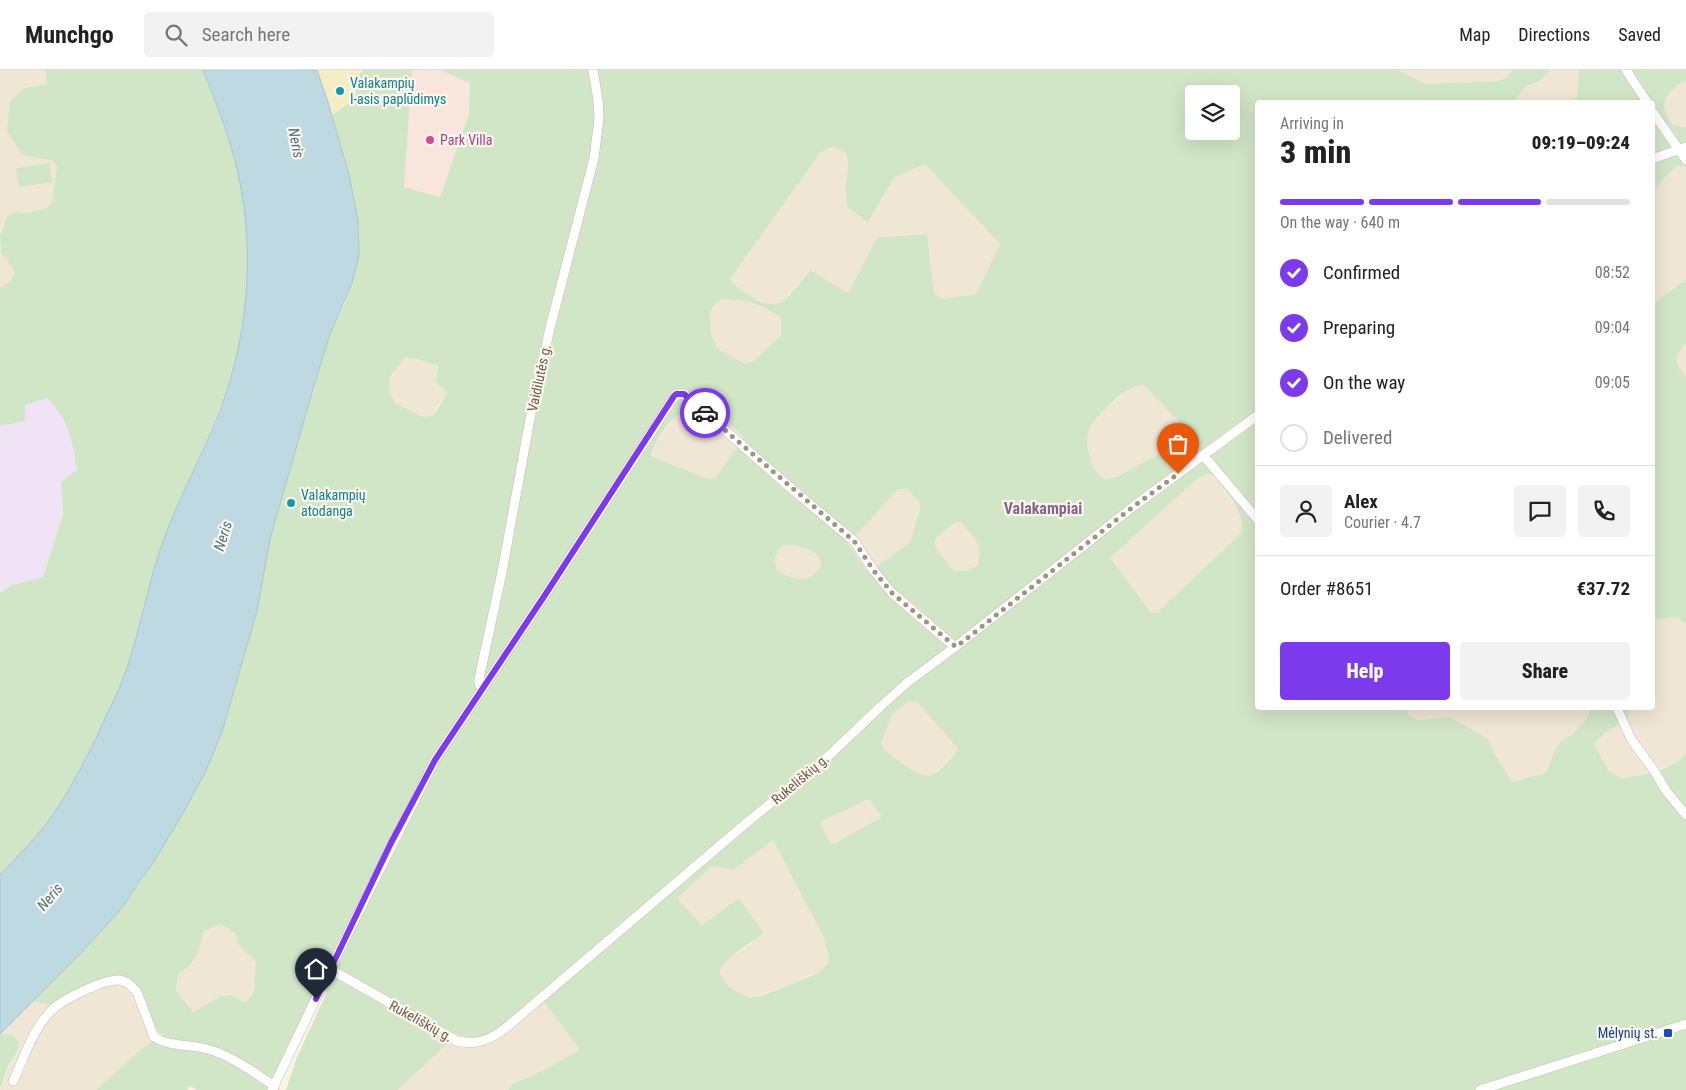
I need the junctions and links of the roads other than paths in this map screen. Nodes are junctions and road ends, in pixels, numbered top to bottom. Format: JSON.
{"nodes":[{"id":1,"x":592,"y":70,"type":"edge"},
{"id":2,"x":1626,"y":70,"type":"edge"},
{"id":3,"x":1646,"y":100,"type":"edge"},
{"id":4,"x":1655,"y":115,"type":"edge"},
{"id":5,"x":1682,"y":149,"type":"edge"},
{"id":6,"x":1655,"y":158,"type":"edge"},
{"id":7,"x":1686,"y":160,"type":"edge"},
{"id":8,"x":1255,"y":417,"type":"edge"},
{"id":9,"x":1203,"y":455,"type":"junction"},
{"id":10,"x":1255,"y":516,"type":"edge"},
{"id":11,"x":956,"y":647,"type":"junction"},
{"id":12,"x":482,"y":687,"type":"junction"},
{"id":13,"x":1619,"y":710,"type":"edge"},
{"id":14,"x":1686,"y":815,"type":"edge"},
{"id":15,"x":330,"y":968,"type":"junction"},
{"id":16,"x":1686,"y":1024,"type":"edge"},
{"id":17,"x":14,"y":1081,"type":"dead end"},
{"id":18,"x":274,"y":1088,"type":"edge"},
{"id":19,"x":1480,"y":1090,"type":"edge"}],
"edges":[{"from":1,"to":12,"type":"street","name":"Vaidilutės g."},
{"from":2,"to":3,"type":"street"},
{"from":4,"to":5,"type":"street"},
{"from":5,"to":6,"type":"street"},
{"from":5,"to":7,"type":"street"},
{"from":8,"to":9,"type":"street","name":"Rukeliškių g."},
{"from":9,"to":10,"type":"street"},
{"from":9,"to":11,"type":"street","name":"Rukeliškių g."},
{"from":11,"to":12,"type":"street"},
{"from":11,"to":15,"type":"street","name":"Rukeliškių g."},
{"from":12,"to":15,"type":"street"},
{"from":13,"to":14,"type":"street"},
{"from":15,"to":18,"type":"street"},
{"from":16,"to":19,"type":"street"},
{"from":17,"to":18,"type":"street"}]}
